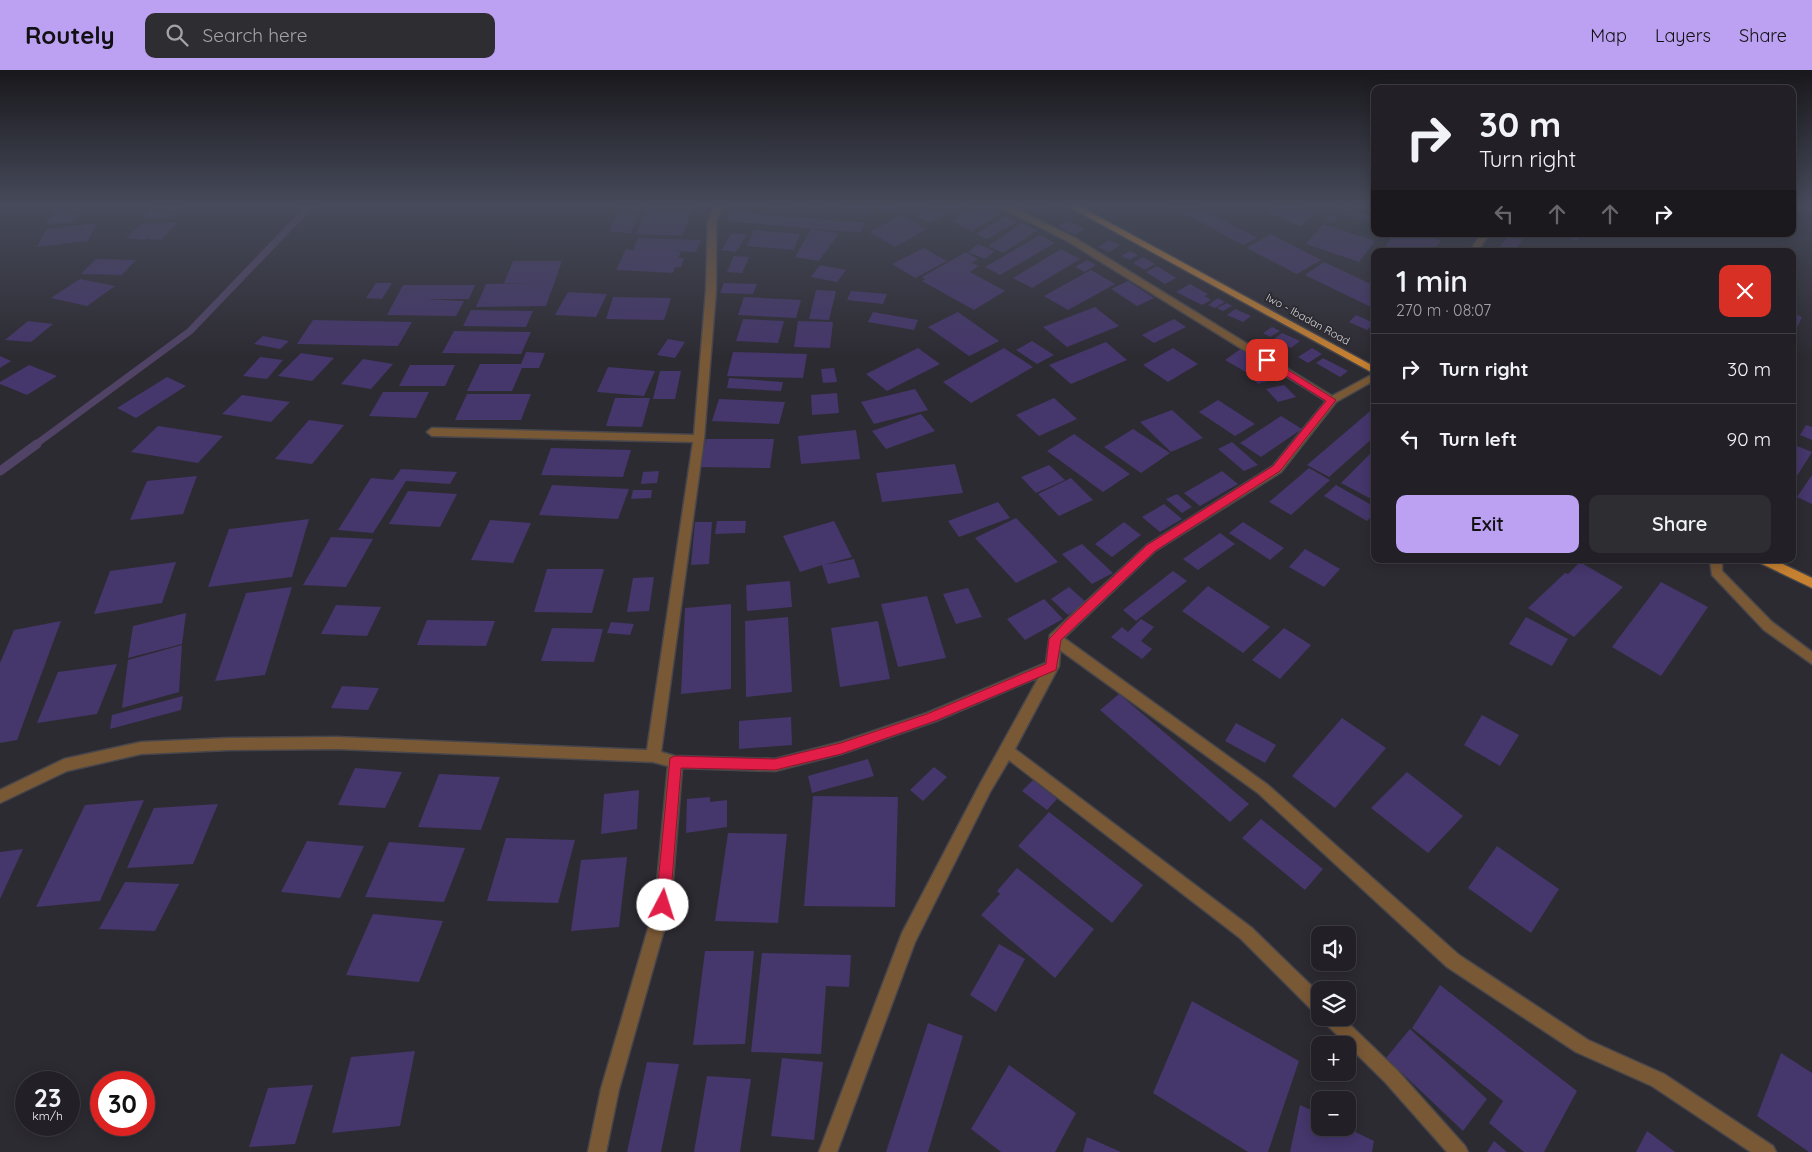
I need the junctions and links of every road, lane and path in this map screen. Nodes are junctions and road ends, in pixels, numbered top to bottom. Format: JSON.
{"nodes":[{"id":1,"x":712,"y":255,"type":"edge"},
{"id":2,"x":1097,"y":255,"type":"edge"},
{"id":3,"x":1163,"y":255,"type":"edge"},
{"id":4,"x":1371,"y":369,"type":"edge"},
{"id":5,"x":1371,"y":378,"type":"edge"},
{"id":6,"x":1332,"y":400,"type":"junction"},
{"id":7,"x":432,"y":432,"type":"dead end"},
{"id":8,"x":699,"y":439,"type":"junction"},
{"id":9,"x":1716,"y":563,"type":"edge"},
{"id":10,"x":1770,"y":563,"type":"edge"},
{"id":11,"x":1812,"y":583,"type":"edge"},
{"id":12,"x":1055,"y":639,"type":"junction"},
{"id":13,"x":1812,"y":659,"type":"edge"},
{"id":14,"x":1052,"y":666,"type":"junction"},
{"id":15,"x":1007,"y":751,"type":"junction"},
{"id":16,"x":654,"y":756,"type":"junction"},
{"id":17,"x":675,"y":762,"type":"junction"},
{"id":18,"x":0,"y":797,"type":"edge"},
{"id":19,"x":1311,"y":997,"type":"edge"},
{"id":20,"x":1340,"y":1026,"type":"edge"},
{"id":21,"x":597,"y":1152,"type":"edge"},
{"id":22,"x":828,"y":1152,"type":"edge"},
{"id":23,"x":1459,"y":1152,"type":"edge"},
{"id":24,"x":1767,"y":1152,"type":"edge"}],
"edges":[{"from":1,"to":8,"type":"street"},
{"from":2,"to":6,"type":"street"},
{"from":3,"to":4,"type":"main road","name":"Iwo - Ibadan Road"},
{"from":5,"to":6,"type":"street"},
{"from":6,"to":12,"type":"street"},
{"from":7,"to":8,"type":"street"},
{"from":8,"to":16,"type":"street"},
{"from":9,"to":13,"type":"street"},
{"from":10,"to":11,"type":"main road"},
{"from":12,"to":14,"type":"street"},
{"from":12,"to":24,"type":"street"},
{"from":14,"to":15,"type":"street"},
{"from":14,"to":17,"type":"street"},
{"from":15,"to":19,"type":"street"},
{"from":15,"to":22,"type":"street"},
{"from":16,"to":17,"type":"street"},
{"from":16,"to":18,"type":"street"},
{"from":17,"to":21,"type":"street"},
{"from":20,"to":23,"type":"street"}]}
